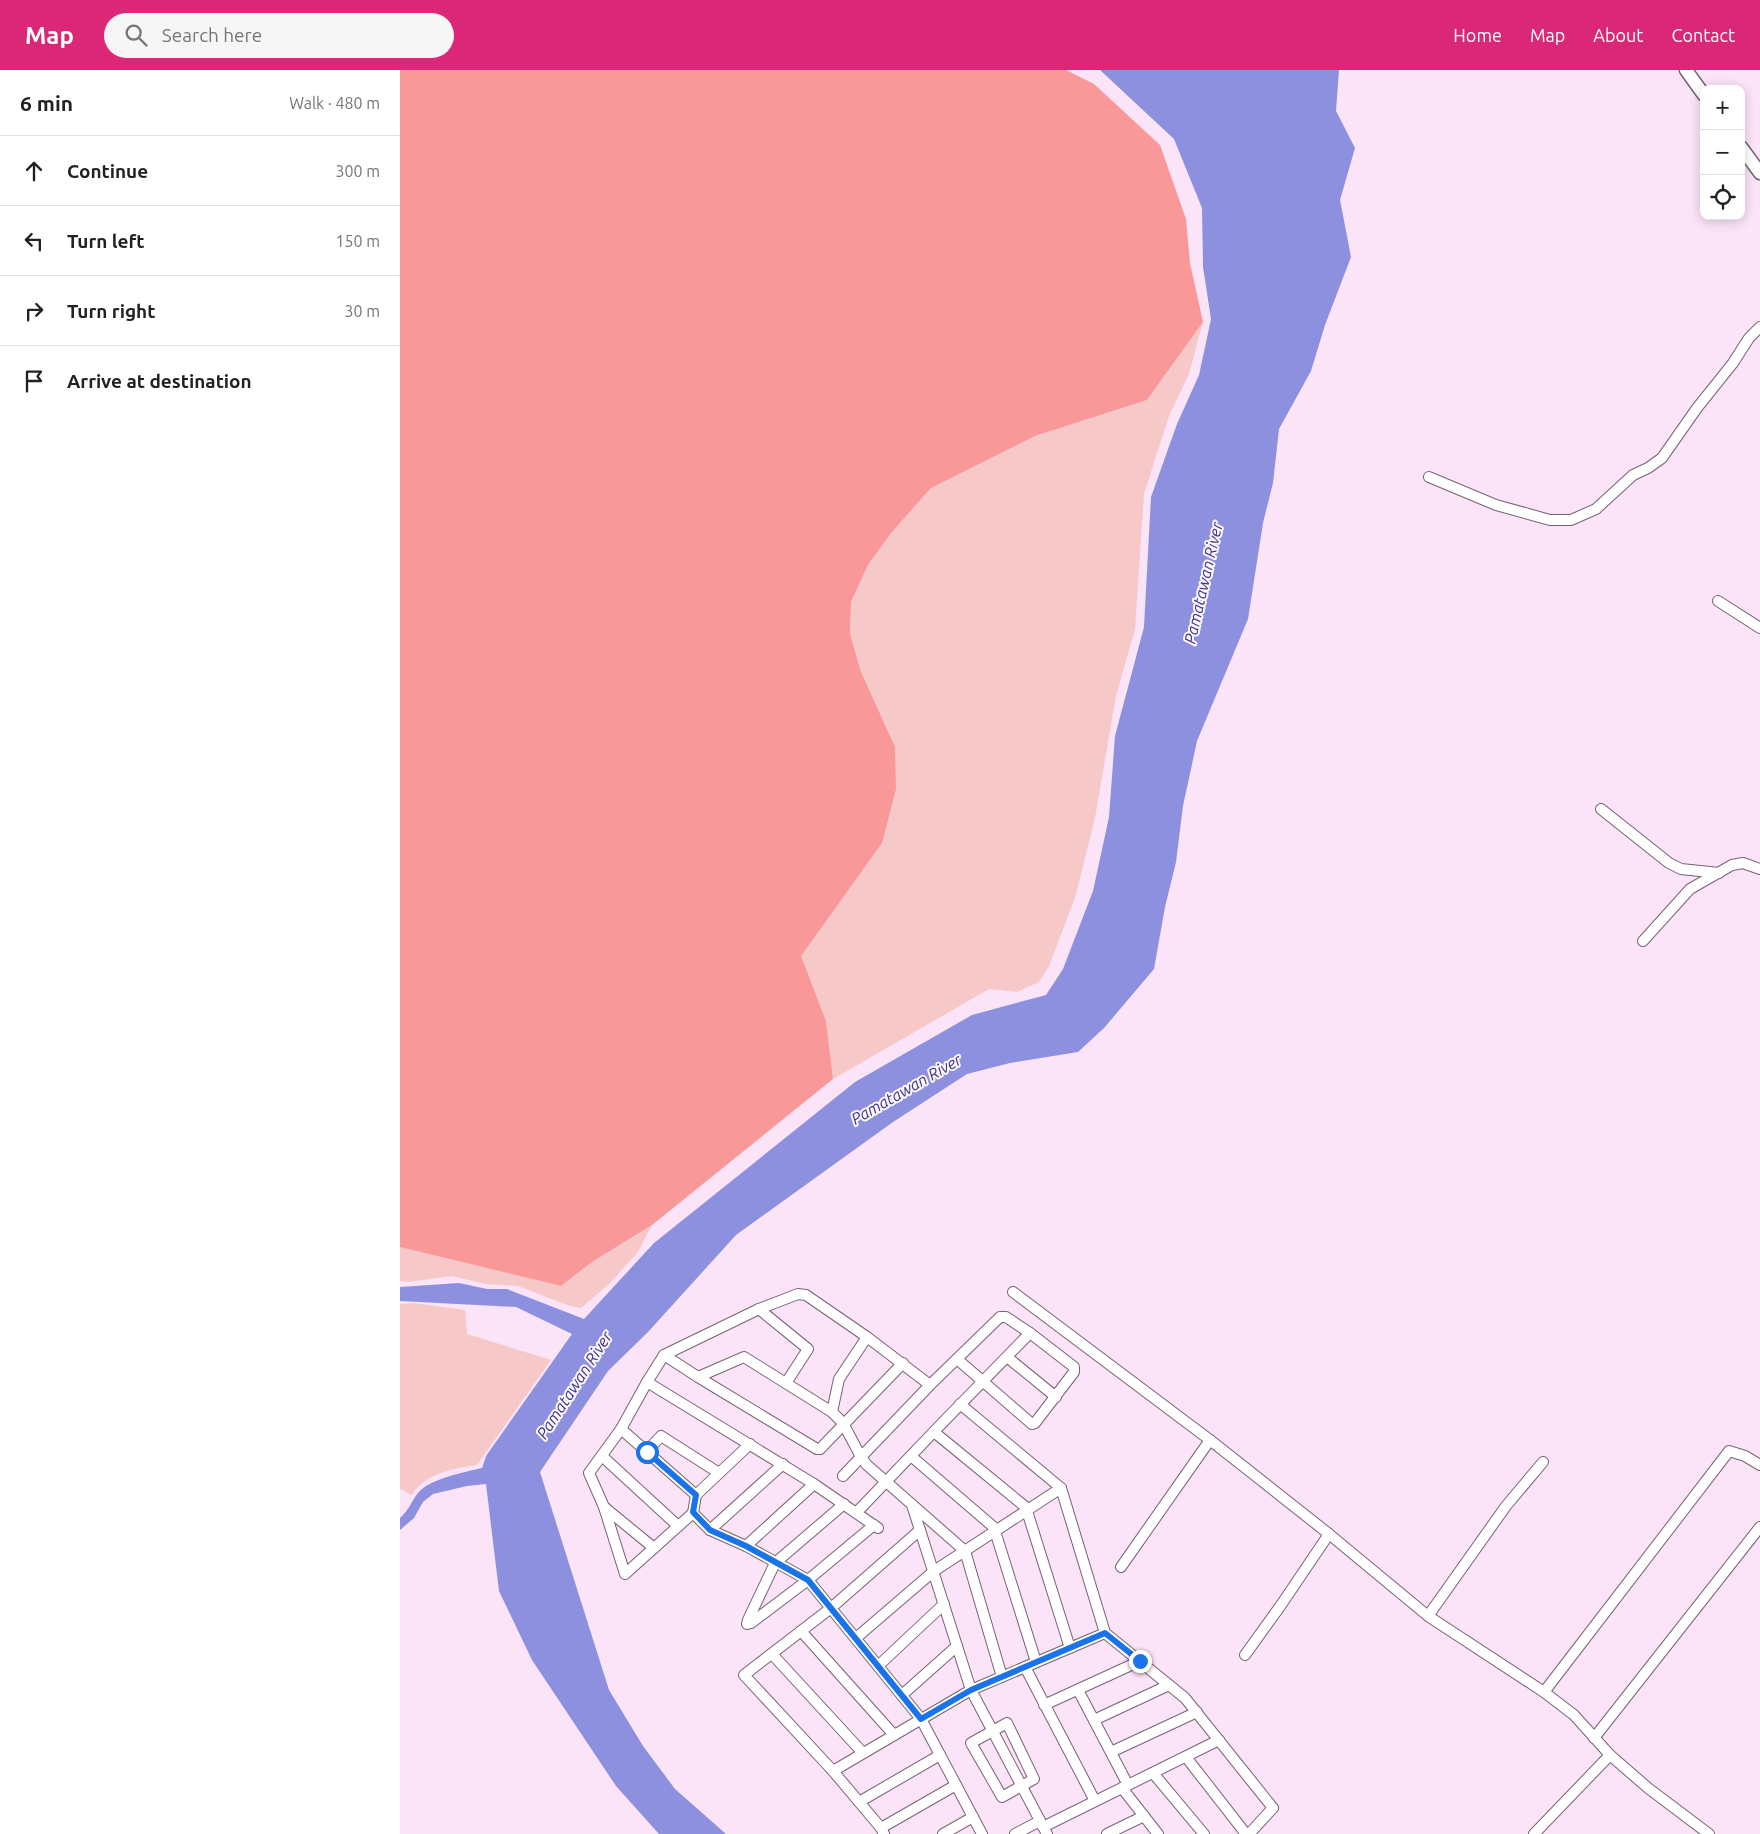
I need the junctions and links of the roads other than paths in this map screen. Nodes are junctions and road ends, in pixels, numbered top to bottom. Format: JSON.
{"nodes":[{"id":1,"x":1686,"y":70,"type":"edge"},
{"id":2,"x":1700,"y":89,"type":"edge"},
{"id":3,"x":1745,"y":152,"type":"edge"},
{"id":4,"x":1760,"y":173,"type":"edge"},
{"id":5,"x":1760,"y":327,"type":"edge"},
{"id":6,"x":1429,"y":477,"type":"dead end"},
{"id":7,"x":1718,"y":601,"type":"dead end"},
{"id":8,"x":1760,"y":628,"type":"edge"},
{"id":9,"x":1601,"y":809,"type":"dead end"},
{"id":10,"x":1760,"y":869,"type":"edge"},
{"id":11,"x":1719,"y":873,"type":"junction"},
{"id":12,"x":1643,"y":941,"type":"dead end"},
{"id":13,"x":1013,"y":1292,"type":"dead end"},
{"id":14,"x":759,"y":1309,"type":"junction"},
{"id":15,"x":1030,"y":1333,"type":"junction"},
{"id":16,"x":867,"y":1337,"type":"junction"},
{"id":17,"x":664,"y":1355,"type":"junction"},
{"id":18,"x":1007,"y":1357,"type":"junction"},
{"id":19,"x":957,"y":1359,"type":"junction"},
{"id":20,"x":903,"y":1363,"type":"junction"},
{"id":21,"x":698,"y":1377,"type":"junction"},
{"id":22,"x":647,"y":1382,"type":"junction"},
{"id":23,"x":982,"y":1382,"type":"junction"},
{"id":24,"x":786,"y":1383,"type":"junction"},
{"id":25,"x":930,"y":1385,"type":"junction"},
{"id":26,"x":1056,"y":1397,"type":"junction"},
{"id":27,"x":960,"y":1404,"type":"junction"},
{"id":28,"x":832,"y":1412,"type":"junction"},
{"id":29,"x":843,"y":1423,"type":"junction"},
{"id":30,"x":621,"y":1429,"type":"junction"},
{"id":31,"x":934,"y":1432,"type":"junction"},
{"id":32,"x":1210,"y":1440,"type":"junction"},
{"id":33,"x":750,"y":1444,"type":"junction"},
{"id":34,"x":647,"y":1452,"type":"junction"},
{"id":35,"x":602,"y":1456,"type":"junction"},
{"id":36,"x":861,"y":1456,"type":"junction"},
{"id":37,"x":911,"y":1456,"type":"junction"},
{"id":38,"x":1543,"y":1462,"type":"dead end"},
{"id":39,"x":783,"y":1464,"type":"junction"},
{"id":40,"x":1760,"y":1465,"type":"edge"},
{"id":41,"x":719,"y":1473,"type":"junction"},
{"id":42,"x":843,"y":1476,"type":"dead end"},
{"id":43,"x":886,"y":1482,"type":"junction"},
{"id":44,"x":814,"y":1484,"type":"junction"},
{"id":45,"x":1061,"y":1488,"type":"junction"},
{"id":46,"x":696,"y":1495,"type":"junction"},
{"id":47,"x":844,"y":1504,"type":"junction"},
{"id":48,"x":912,"y":1505,"type":"junction"},
{"id":49,"x":604,"y":1507,"type":"junction"},
{"id":50,"x":1028,"y":1510,"type":"junction"},
{"id":51,"x":693,"y":1512,"type":"junction"},
{"id":52,"x":857,"y":1512,"type":"junction"},
{"id":53,"x":678,"y":1526,"type":"junction"},
{"id":54,"x":1760,"y":1527,"type":"edge"},
{"id":55,"x":710,"y":1530,"type":"junction"},
{"id":56,"x":920,"y":1530,"type":"junction"},
{"id":57,"x":996,"y":1530,"type":"junction"},
{"id":58,"x":1329,"y":1534,"type":"junction"},
{"id":59,"x":746,"y":1546,"type":"junction"},
{"id":60,"x":654,"y":1548,"type":"junction"},
{"id":61,"x":965,"y":1551,"type":"junction"},
{"id":62,"x":775,"y":1563,"type":"junction"},
{"id":63,"x":1121,"y":1567,"type":"dead end"},
{"id":64,"x":934,"y":1571,"type":"junction"},
{"id":65,"x":808,"y":1580,"type":"junction"},
{"id":66,"x":944,"y":1604,"type":"junction"},
{"id":67,"x":831,"y":1608,"type":"junction"},
{"id":68,"x":1428,"y":1616,"type":"junction"},
{"id":69,"x":801,"y":1632,"type":"junction"},
{"id":70,"x":1105,"y":1633,"type":"junction"},
{"id":71,"x":856,"y":1638,"type":"junction"},
{"id":72,"x":957,"y":1646,"type":"junction"},
{"id":73,"x":1070,"y":1648,"type":"junction"},
{"id":74,"x":772,"y":1654,"type":"junction"},
{"id":75,"x":1245,"y":1655,"type":"dead end"},
{"id":76,"x":1140,"y":1661,"type":"junction"},
{"id":77,"x":1036,"y":1662,"type":"junction"},
{"id":78,"x":878,"y":1666,"type":"junction"},
{"id":79,"x":1024,"y":1667,"type":"junction"},
{"id":80,"x":1002,"y":1677,"type":"junction"},
{"id":81,"x":1169,"y":1685,"type":"junction"},
{"id":82,"x":971,"y":1690,"type":"junction"},
{"id":83,"x":1078,"y":1690,"type":"junction"},
{"id":84,"x":1544,"y":1692,"type":"junction"},
{"id":85,"x":902,"y":1695,"type":"junction"},
{"id":86,"x":1044,"y":1705,"type":"junction"},
{"id":87,"x":1197,"y":1712,"type":"junction"},
{"id":88,"x":921,"y":1719,"type":"junction"},
{"id":89,"x":1094,"y":1720,"type":"junction"},
{"id":90,"x":992,"y":1730,"type":"junction"},
{"id":91,"x":894,"y":1735,"type":"junction"},
{"id":92,"x":1594,"y":1738,"type":"junction"},
{"id":93,"x":1219,"y":1740,"type":"junction"},
{"id":94,"x":1111,"y":1752,"type":"junction"},
{"id":95,"x":863,"y":1753,"type":"junction"},
{"id":96,"x":940,"y":1755,"type":"junction"},
{"id":97,"x":1610,"y":1755,"type":"junction"},
{"id":98,"x":1186,"y":1757,"type":"junction"},
{"id":99,"x":833,"y":1771,"type":"junction"},
{"id":100,"x":1153,"y":1773,"type":"junction"},
{"id":101,"x":956,"y":1785,"type":"junction"},
{"id":102,"x":1125,"y":1786,"type":"junction"},
{"id":103,"x":1022,"y":1787,"type":"junction"},
{"id":104,"x":1095,"y":1801,"type":"junction"},
{"id":105,"x":859,"y":1802,"type":"junction"},
{"id":106,"x":1144,"y":1816,"type":"junction"},
{"id":107,"x":973,"y":1817,"type":"junction"},
{"id":108,"x":1043,"y":1827,"type":"edge"},
{"id":109,"x":882,"y":1831,"type":"edge"},
{"id":110,"x":943,"y":1834,"type":"edge"},
{"id":111,"x":982,"y":1834,"type":"edge"},
{"id":112,"x":1015,"y":1834,"type":"edge"},
{"id":113,"x":1107,"y":1834,"type":"edge"},
{"id":114,"x":1158,"y":1834,"type":"edge"},
{"id":115,"x":1204,"y":1834,"type":"edge"},
{"id":116,"x":1248,"y":1834,"type":"edge"},
{"id":117,"x":1534,"y":1834,"type":"edge"},
{"id":118,"x":1709,"y":1834,"type":"edge"}],
"edges":[{"from":1,"to":2,"type":"street"},
{"from":3,"to":4,"type":"street"},
{"from":5,"to":6,"type":"street"},
{"from":7,"to":8,"type":"street"},
{"from":9,"to":11,"type":"street"},
{"from":10,"to":11,"type":"street"},
{"from":11,"to":12,"type":"street"},
{"from":13,"to":32,"type":"street"},
{"from":14,"to":16,"type":"street"},
{"from":14,"to":17,"type":"street"},
{"from":14,"to":24,"type":"street"},
{"from":15,"to":18,"type":"street"},
{"from":15,"to":19,"type":"street"},
{"from":15,"to":26,"type":"street"},
{"from":16,"to":20,"type":"street"},
{"from":16,"to":28,"type":"street"},
{"from":17,"to":21,"type":"street"},
{"from":17,"to":22,"type":"street"},
{"from":18,"to":23,"type":"street"},
{"from":18,"to":26,"type":"street"},
{"from":19,"to":23,"type":"street"},
{"from":19,"to":25,"type":"street"},
{"from":20,"to":25,"type":"street"},
{"from":20,"to":29,"type":"street"},
{"from":21,"to":24,"type":"street"},
{"from":21,"to":29,"type":"street"},
{"from":22,"to":30,"type":"street"},
{"from":22,"to":33,"type":"street"},
{"from":23,"to":26,"type":"street"},
{"from":23,"to":27,"type":"street"},
{"from":24,"to":28,"type":"street"},
{"from":25,"to":36,"type":"street"},
{"from":27,"to":31,"type":"street"},
{"from":27,"to":45,"type":"street"},
{"from":28,"to":29,"type":"street"},
{"from":29,"to":36,"type":"street"},
{"from":30,"to":34,"type":"street"},
{"from":30,"to":35,"type":"street"},
{"from":31,"to":37,"type":"street"},
{"from":31,"to":50,"type":"street"},
{"from":32,"to":58,"type":"street"},
{"from":32,"to":63,"type":"street"},
{"from":33,"to":39,"type":"street"},
{"from":33,"to":41,"type":"street"},
{"from":34,"to":41,"type":"street"},
{"from":34,"to":46,"type":"street"},
{"from":35,"to":49,"type":"street"},
{"from":35,"to":53,"type":"street"},
{"from":36,"to":42,"type":"street"},
{"from":36,"to":43,"type":"street"},
{"from":37,"to":43,"type":"street"},
{"from":37,"to":57,"type":"street"},
{"from":38,"to":68,"type":"street"},
{"from":39,"to":44,"type":"street"},
{"from":39,"to":55,"type":"street"},
{"from":40,"to":84,"type":"street"},
{"from":41,"to":46,"type":"street"},
{"from":43,"to":48,"type":"street"},
{"from":43,"to":52,"type":"street"},
{"from":44,"to":47,"type":"street"},
{"from":44,"to":59,"type":"street"},
{"from":45,"to":50,"type":"street"},
{"from":45,"to":70,"type":"street"},
{"from":46,"to":51,"type":"street"},
{"from":47,"to":52,"type":"street"},
{"from":47,"to":62,"type":"street"},
{"from":48,"to":56,"type":"street"},
{"from":48,"to":61,"type":"street"},
{"from":49,"to":60,"type":"street"},
{"from":49,"to":60,"type":"street"},
{"from":50,"to":57,"type":"street"},
{"from":50,"to":73,"type":"street"},
{"from":51,"to":53,"type":"street"},
{"from":51,"to":55,"type":"street"},
{"from":52,"to":65,"type":"street"},
{"from":53,"to":60,"type":"street"},
{"from":54,"to":92,"type":"street"},
{"from":55,"to":59,"type":"street"},
{"from":56,"to":64,"type":"street"},
{"from":56,"to":67,"type":"street"},
{"from":57,"to":61,"type":"street"},
{"from":57,"to":77,"type":"street"},
{"from":58,"to":68,"type":"street"},
{"from":58,"to":75,"type":"street"},
{"from":59,"to":62,"type":"street"},
{"from":61,"to":64,"type":"street"},
{"from":61,"to":80,"type":"street"},
{"from":62,"to":65,"type":"street"},
{"from":62,"to":65,"type":"street"},
{"from":64,"to":66,"type":"street"},
{"from":64,"to":71,"type":"street"},
{"from":65,"to":67,"type":"street"},
{"from":66,"to":72,"type":"street"},
{"from":66,"to":78,"type":"street"},
{"from":67,"to":69,"type":"street"},
{"from":67,"to":71,"type":"street"},
{"from":68,"to":84,"type":"street"},
{"from":69,"to":74,"type":"street"},
{"from":69,"to":91,"type":"street"},
{"from":70,"to":73,"type":"street"},
{"from":70,"to":76,"type":"street"},
{"from":71,"to":78,"type":"street"},
{"from":72,"to":82,"type":"street"},
{"from":72,"to":85,"type":"street"},
{"from":73,"to":77,"type":"street"},
{"from":74,"to":95,"type":"street"},
{"from":74,"to":99,"type":"street"},
{"from":76,"to":81,"type":"street"},
{"from":76,"to":83,"type":"street"},
{"from":77,"to":79,"type":"street"},
{"from":78,"to":85,"type":"street"},
{"from":79,"to":80,"type":"street"},
{"from":79,"to":86,"type":"street"},
{"from":80,"to":82,"type":"street"},
{"from":81,"to":87,"type":"street"},
{"from":81,"to":89,"type":"street"},
{"from":82,"to":88,"type":"street"},
{"from":82,"to":90,"type":"street"},
{"from":83,"to":86,"type":"street"},
{"from":83,"to":89,"type":"street"},
{"from":84,"to":92,"type":"street"},
{"from":85,"to":88,"type":"street"},
{"from":86,"to":104,"type":"street"},
{"from":87,"to":93,"type":"street"},
{"from":87,"to":94,"type":"street"},
{"from":88,"to":91,"type":"street"},
{"from":88,"to":96,"type":"street"},
{"from":89,"to":94,"type":"street"},
{"from":90,"to":103,"type":"street"},
{"from":90,"to":103,"type":"street"},
{"from":90,"to":103,"type":"street"},
{"from":91,"to":95,"type":"street"},
{"from":92,"to":97,"type":"street"},
{"from":93,"to":98,"type":"street"},
{"from":93,"to":116,"type":"street"},
{"from":94,"to":102,"type":"street"},
{"from":95,"to":99,"type":"street"},
{"from":96,"to":101,"type":"street"},
{"from":96,"to":105,"type":"street"},
{"from":97,"to":117,"type":"street"},
{"from":97,"to":118,"type":"street"},
{"from":98,"to":100,"type":"street"},
{"from":98,"to":116,"type":"street"},
{"from":99,"to":105,"type":"street"},
{"from":100,"to":102,"type":"street"},
{"from":100,"to":115,"type":"street"},
{"from":101,"to":107,"type":"street"},
{"from":101,"to":109,"type":"street"},
{"from":102,"to":104,"type":"street"},
{"from":102,"to":106,"type":"street"},
{"from":103,"to":108,"type":"street"},
{"from":104,"to":108,"type":"street"},
{"from":105,"to":109,"type":"street"},
{"from":106,"to":113,"type":"street"},
{"from":106,"to":114,"type":"street"},
{"from":107,"to":110,"type":"street"},
{"from":107,"to":111,"type":"street"},
{"from":108,"to":112,"type":"street"}]}
